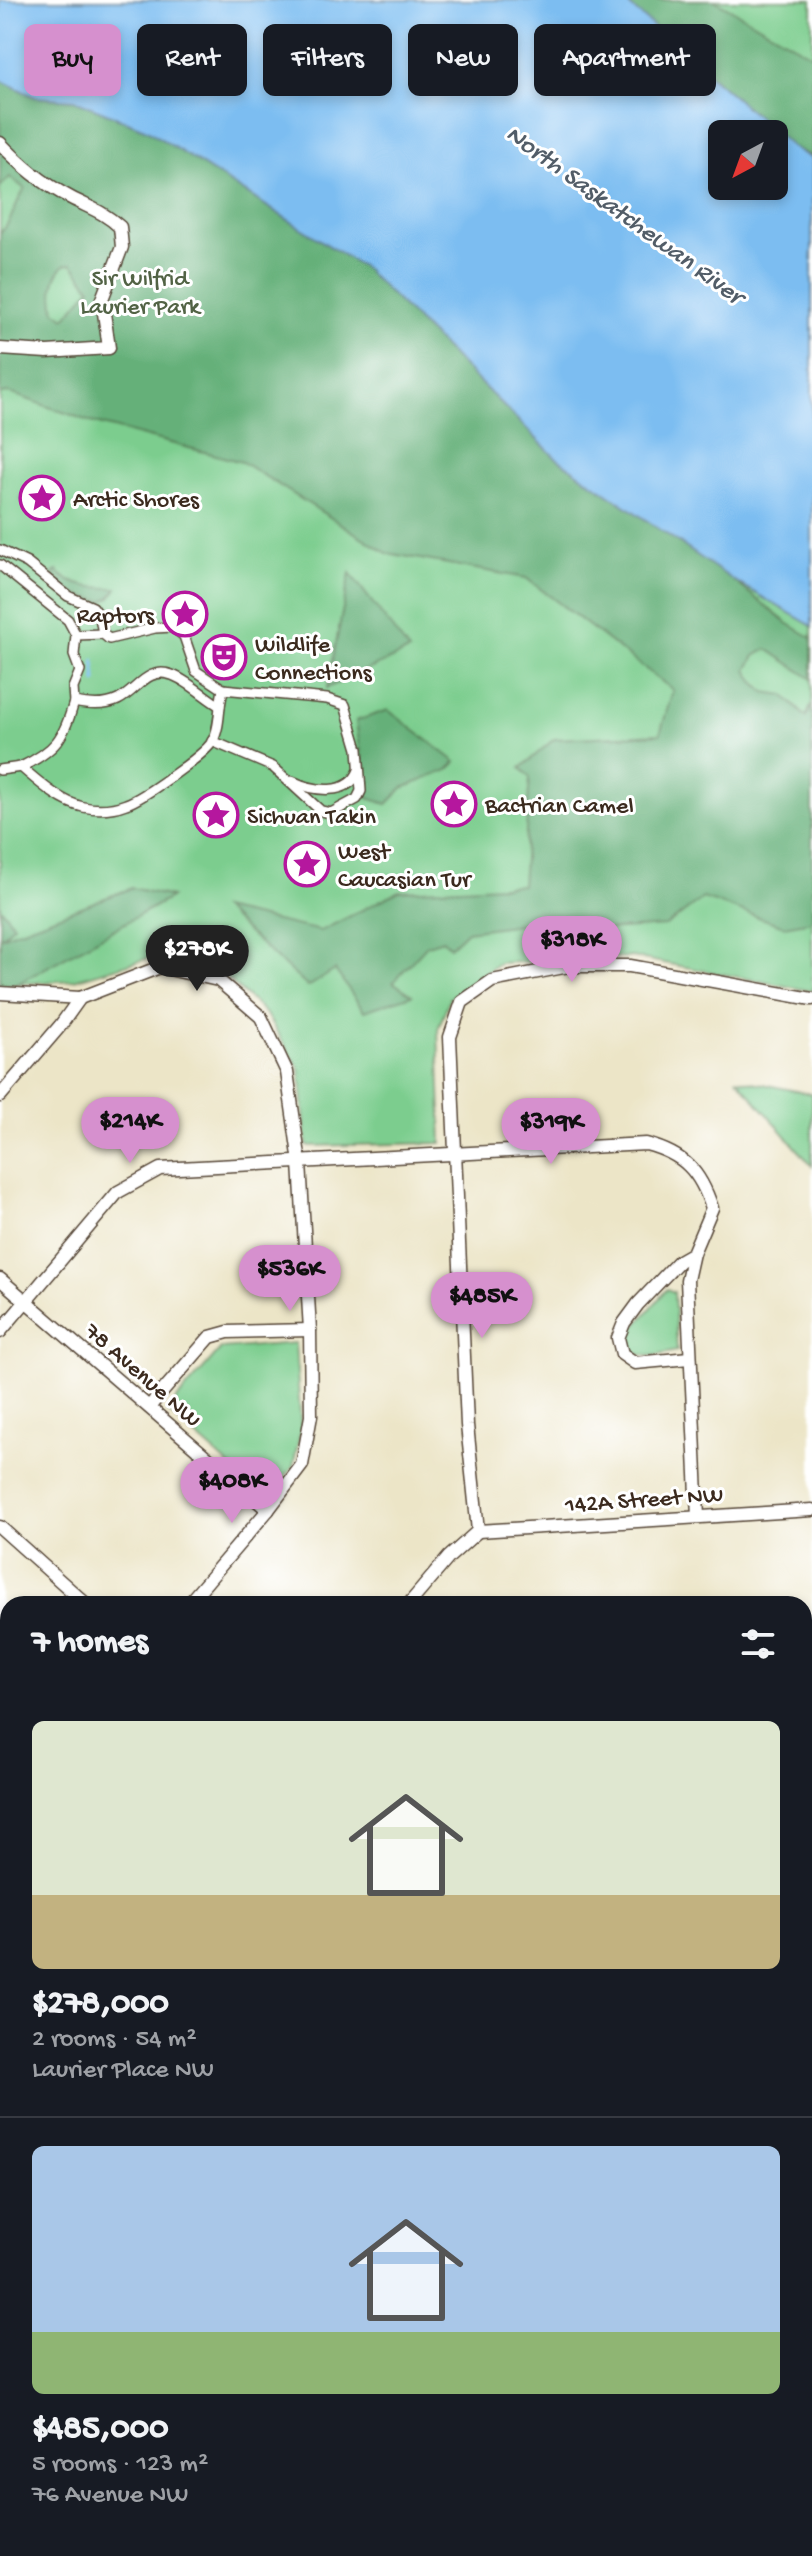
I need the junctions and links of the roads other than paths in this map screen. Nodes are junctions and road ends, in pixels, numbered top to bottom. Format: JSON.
{"nodes":[{"id":1,"x":0,"y":143,"type":"edge"},
{"id":2,"x":0,"y":349,"type":"edge"},
{"id":3,"x":0,"y":550,"type":"edge"},
{"id":4,"x":0,"y":565,"type":"edge"},
{"id":5,"x":44,"y":576,"type":"junction"},
{"id":6,"x":31,"y":590,"type":"junction"},
{"id":7,"x":103,"y":634,"type":"junction"},
{"id":8,"x":76,"y":635,"type":"junction"},
{"id":9,"x":223,"y":689,"type":"junction"},
{"id":10,"x":74,"y":702,"type":"junction"},
{"id":11,"x":220,"y":706,"type":"junction"},
{"id":12,"x":212,"y":741,"type":"junction"},
{"id":13,"x":360,"y":762,"type":"junction"},
{"id":14,"x":21,"y":767,"type":"junction"},
{"id":15,"x":0,"y":770,"type":"edge"},
{"id":16,"x":287,"y":778,"type":"junction"},
{"id":17,"x":0,"y":993,"type":"edge"},
{"id":18,"x":80,"y":998,"type":"junction"},
{"id":19,"x":812,"y":999,"type":"edge"},
{"id":20,"x":0,"y":1096,"type":"edge"},
{"id":21,"x":455,"y":1152,"type":"junction"},
{"id":22,"x":300,"y":1163,"type":"junction"},
{"id":23,"x":693,"y":1253,"type":"junction"},
{"id":24,"x":0,"y":1279,"type":"edge"},
{"id":25,"x":27,"y":1301,"type":"junction"},
{"id":26,"x":310,"y":1330,"type":"junction"},
{"id":27,"x":0,"y":1332,"type":"edge"},
{"id":28,"x":689,"y":1358,"type":"junction"},
{"id":29,"x":149,"y":1407,"type":"junction"},
{"id":30,"x":268,"y":1510,"type":"junction"},
{"id":31,"x":812,"y":1510,"type":"edge"},
{"id":32,"x":698,"y":1517,"type":"junction"},
{"id":33,"x":0,"y":1527,"type":"edge"},
{"id":34,"x":478,"y":1531,"type":"junction"},
{"id":35,"x":77,"y":1596,"type":"edge"},
{"id":36,"x":195,"y":1596,"type":"edge"},
{"id":37,"x":416,"y":1596,"type":"edge"}],
"edges":[{"from":1,"to":2,"type":"street"},
{"from":3,"to":5,"type":"street"},
{"from":4,"to":6,"type":"street"},
{"from":5,"to":6,"type":"street"},
{"from":5,"to":7,"type":"street"},
{"from":6,"to":8,"type":"street"},
{"from":7,"to":8,"type":"street"},
{"from":7,"to":9,"type":"street"},
{"from":8,"to":10,"type":"street"},
{"from":9,"to":11,"type":"street"},
{"from":9,"to":13,"type":"street"},
{"from":10,"to":11,"type":"street"},
{"from":10,"to":14,"type":"street"},
{"from":11,"to":12,"type":"street"},
{"from":12,"to":14,"type":"street"},
{"from":12,"to":16,"type":"street"},
{"from":13,"to":16,"type":"street"},
{"from":13,"to":16,"type":"street"},
{"from":14,"to":15,"type":"street"},
{"from":17,"to":18,"type":"street"},
{"from":18,"to":20,"type":"street"},
{"from":18,"to":22,"type":"street"},
{"from":19,"to":21,"type":"street"},
{"from":21,"to":22,"type":"street"},
{"from":21,"to":23,"type":"street"},
{"from":21,"to":34,"type":"street"},
{"from":22,"to":25,"type":"street"},
{"from":22,"to":26,"type":"street"},
{"from":23,"to":28,"type":"street"},
{"from":23,"to":28,"type":"street"},
{"from":24,"to":25,"type":"street","name":"78 Avenue NW"},
{"from":25,"to":27,"type":"street"},
{"from":25,"to":29,"type":"street","name":"78 Avenue NW"},
{"from":26,"to":29,"type":"street"},
{"from":26,"to":30,"type":"street"},
{"from":28,"to":32,"type":"street"},
{"from":29,"to":30,"type":"street","name":"78 Avenue NW"},
{"from":30,"to":36,"type":"street"},
{"from":31,"to":32,"type":"street","name":"142A Street NW"},
{"from":32,"to":34,"type":"street","name":"142A Street NW"},
{"from":33,"to":35,"type":"street"},
{"from":34,"to":37,"type":"street"}]}
